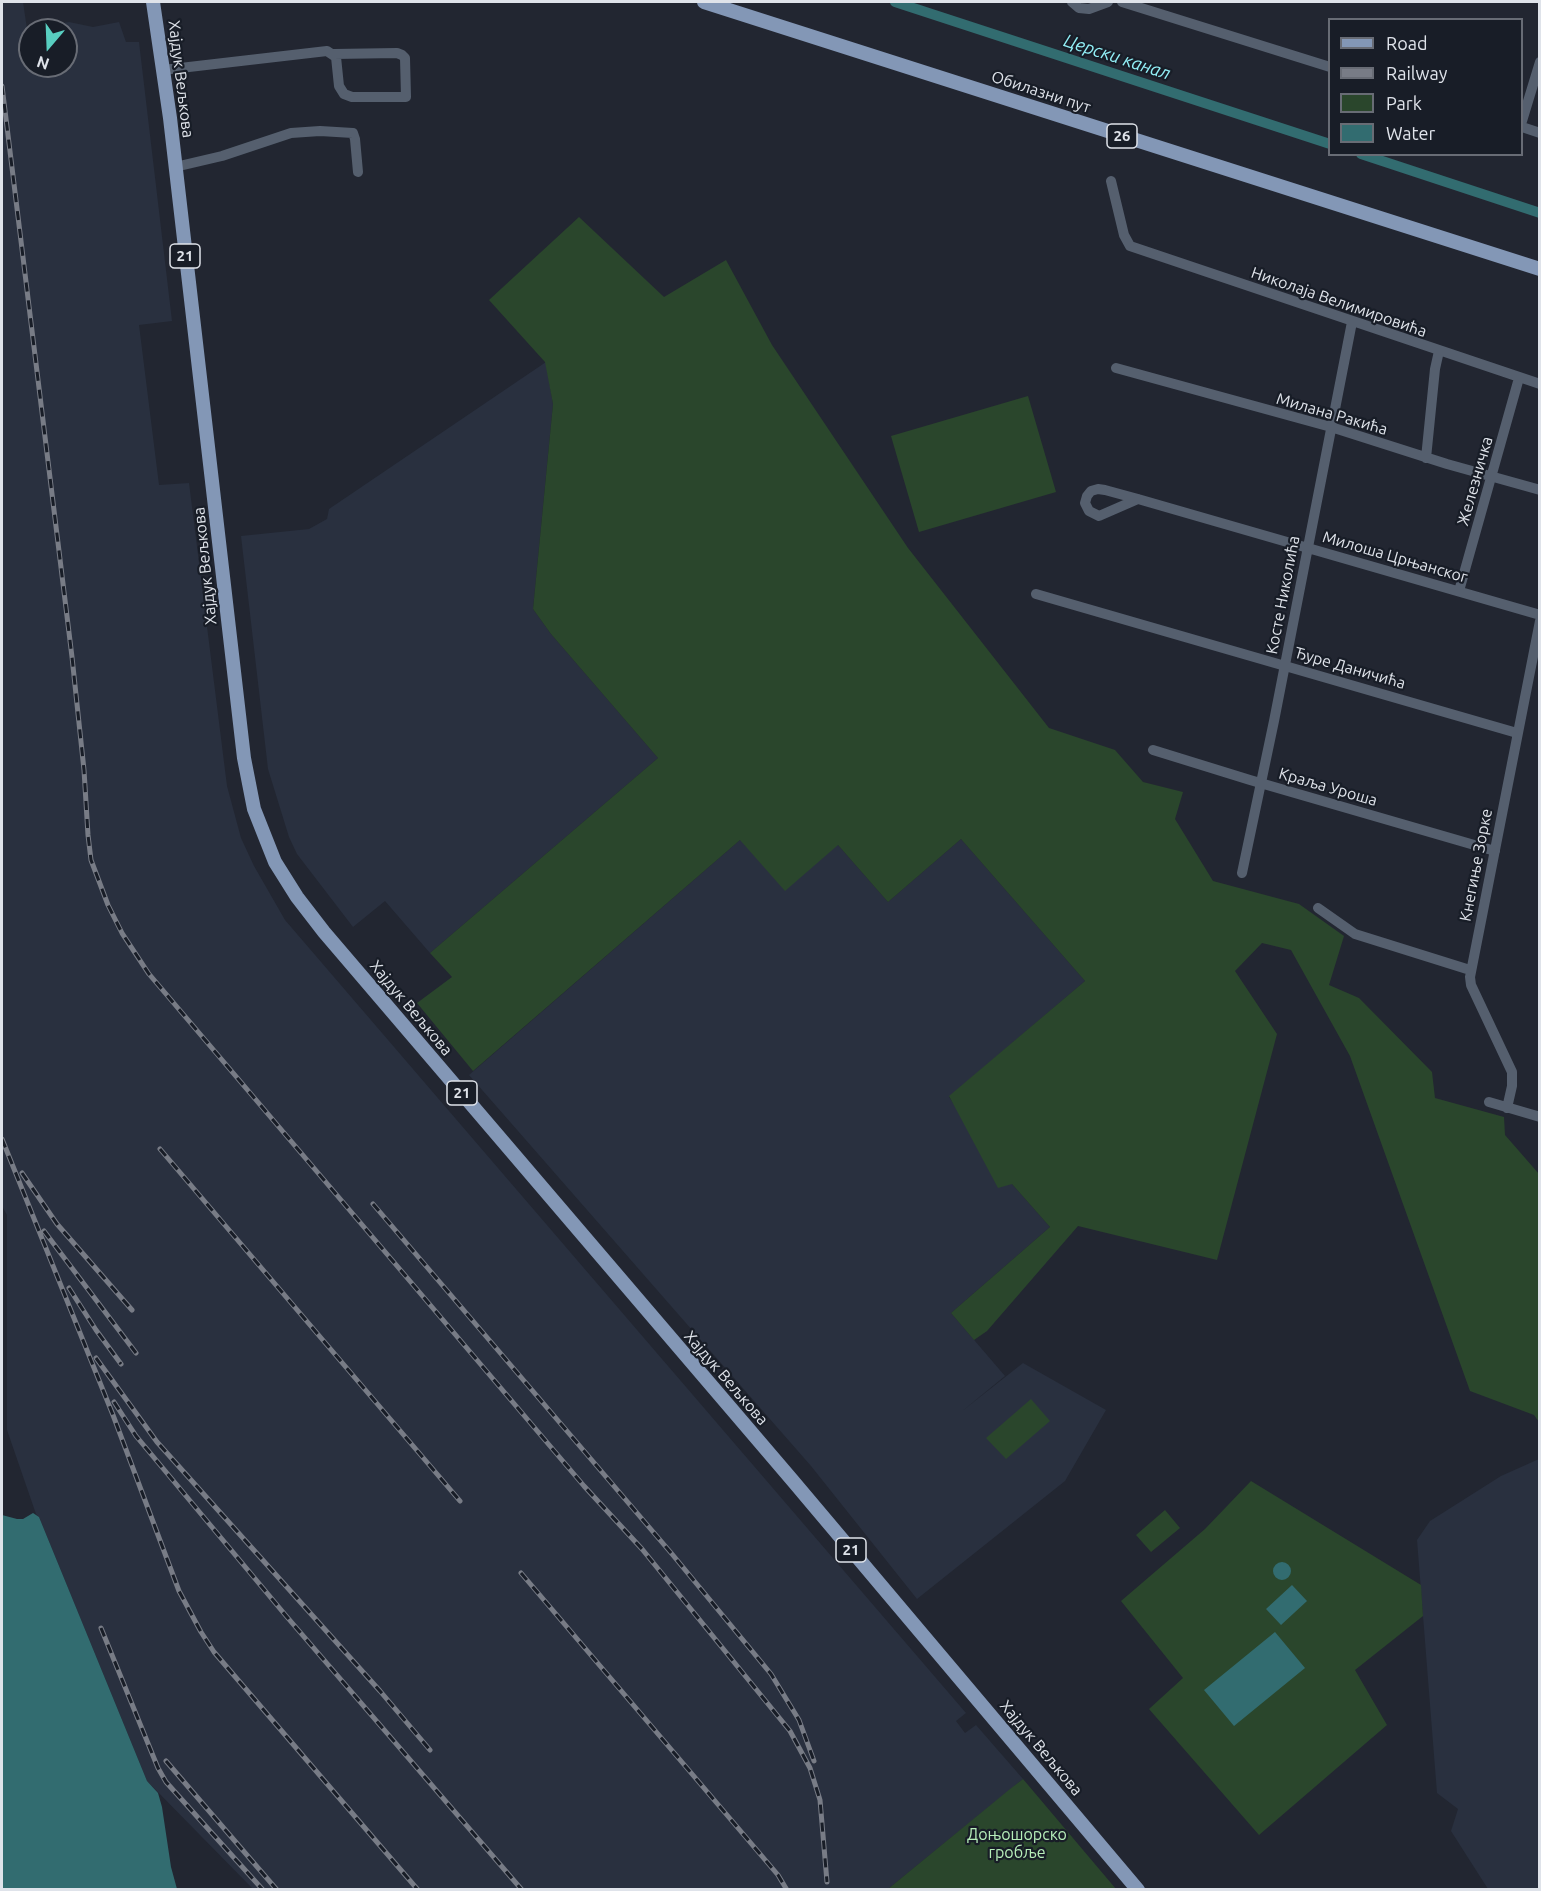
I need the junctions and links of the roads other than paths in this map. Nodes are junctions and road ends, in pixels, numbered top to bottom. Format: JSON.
{"nodes":[{"id":1,"x":153,"y":2,"type":"edge"},
{"id":2,"x":704,"y":2,"type":"edge"},
{"id":3,"x":1072,"y":2,"type":"edge"},
{"id":4,"x":1108,"y":2,"type":"edge"},
{"id":5,"x":1122,"y":2,"type":"edge"},
{"id":6,"x":334,"y":54,"type":"junction"},
{"id":7,"x":1539,"y":62,"type":"edge"},
{"id":8,"x":1328,"y":67,"type":"edge"},
{"id":9,"x":163,"y":70,"type":"junction"},
{"id":10,"x":1523,"y":114,"type":"edge"},
{"id":11,"x":1523,"y":128,"type":"edge"},
{"id":12,"x":1539,"y":133,"type":"edge"},
{"id":13,"x":175,"y":167,"type":"junction"},
{"id":14,"x":358,"y":172,"type":"dead end"},
{"id":15,"x":1111,"y":181,"type":"dead end"},
{"id":16,"x":1539,"y":269,"type":"edge"},
{"id":17,"x":1352,"y":322,"type":"junction"},
{"id":18,"x":1440,"y":351,"type":"junction"},
{"id":19,"x":1116,"y":368,"type":"dead end"},
{"id":20,"x":1519,"y":378,"type":"junction"},
{"id":21,"x":1539,"y":384,"type":"edge"},
{"id":22,"x":1331,"y":427,"type":"junction"},
{"id":23,"x":1426,"y":458,"type":"junction"},
{"id":24,"x":1491,"y":477,"type":"junction"},
{"id":25,"x":1539,"y":490,"type":"edge"},
{"id":26,"x":1138,"y":499,"type":"dead end"},
{"id":27,"x":1308,"y":548,"type":"junction"},
{"id":28,"x":1459,"y":591,"type":"junction"},
{"id":29,"x":1036,"y":594,"type":"dead end"},
{"id":30,"x":1539,"y":615,"type":"edge"},
{"id":31,"x":1539,"y":621,"type":"edge"},
{"id":32,"x":1285,"y":665,"type":"junction"},
{"id":33,"x":1517,"y":733,"type":"junction"},
{"id":34,"x":1153,"y":750,"type":"dead end"},
{"id":35,"x":1261,"y":783,"type":"junction"},
{"id":36,"x":1495,"y":851,"type":"junction"},
{"id":37,"x":1242,"y":873,"type":"dead end"},
{"id":38,"x":1318,"y":908,"type":"dead end"},
{"id":39,"x":1470,"y":970,"type":"junction"},
{"id":40,"x":1489,"y":1102,"type":"dead end"},
{"id":41,"x":1507,"y":1107,"type":"junction"},
{"id":42,"x":1539,"y":1117,"type":"edge"},
{"id":43,"x":1138,"y":1890,"type":"edge"}],
"edges":[{"from":1,"to":9,"type":"main road","name":"Хајдук Вељкова","number":"21"},
{"from":2,"to":16,"type":"main road","name":"Обилазни пут","number":"26"},
{"from":3,"to":4,"type":"street"},
{"from":5,"to":8,"type":"street"},
{"from":6,"to":6,"type":"street"},
{"from":6,"to":9,"type":"street"},
{"from":7,"to":10,"type":"street"},
{"from":9,"to":13,"type":"main road","name":"Хајдук Вељкова","number":"21"},
{"from":11,"to":12,"type":"street"},
{"from":13,"to":14,"type":"street"},
{"from":13,"to":43,"type":"main road","name":"Хајдук Вељкова","number":"21"},
{"from":15,"to":17,"type":"street","name":"Николаја Велимировића"},
{"from":17,"to":18,"type":"street","name":"Николаја Велимировића"},
{"from":17,"to":22,"type":"street","name":"Косте Николића"},
{"from":18,"to":20,"type":"street","name":"Николаја Велимировића"},
{"from":18,"to":23,"type":"street"},
{"from":19,"to":22,"type":"street","name":"Милана Ракића"},
{"from":20,"to":21,"type":"street","name":"Николаја Велимировића"},
{"from":20,"to":24,"type":"street","name":"Железничка"},
{"from":22,"to":23,"type":"street","name":"Милана Ракића"},
{"from":22,"to":27,"type":"street","name":"Косте Николића"},
{"from":23,"to":24,"type":"street","name":"Милана Ракића"},
{"from":24,"to":25,"type":"street","name":"Милана Ракића"},
{"from":24,"to":28,"type":"street","name":"Железничка"},
{"from":26,"to":27,"type":"street","name":"Милоша Црњанског"},
{"from":27,"to":28,"type":"street","name":"Милоша Црњанског"},
{"from":27,"to":32,"type":"street","name":"Косте Николића"},
{"from":28,"to":30,"type":"street","name":"Милоша Црњанског"},
{"from":29,"to":32,"type":"street","name":"Ђуре Даничића"},
{"from":31,"to":33,"type":"street","name":"Кнегиње Зорке"},
{"from":32,"to":33,"type":"street","name":"Ђуре Даничића"},
{"from":32,"to":35,"type":"street","name":"Косте Николића"},
{"from":33,"to":36,"type":"street","name":"Кнегиње Зорке"},
{"from":34,"to":35,"type":"street","name":"Краља Уроша"},
{"from":35,"to":36,"type":"street","name":"Краља Уроша"},
{"from":35,"to":37,"type":"street","name":"Косте Николића"},
{"from":36,"to":39,"type":"street","name":"Кнегиње Зорке"},
{"from":38,"to":39,"type":"street"},
{"from":39,"to":41,"type":"street","name":"Кнегиње Зорке"},
{"from":40,"to":41,"type":"street"},
{"from":41,"to":42,"type":"street"}]}
